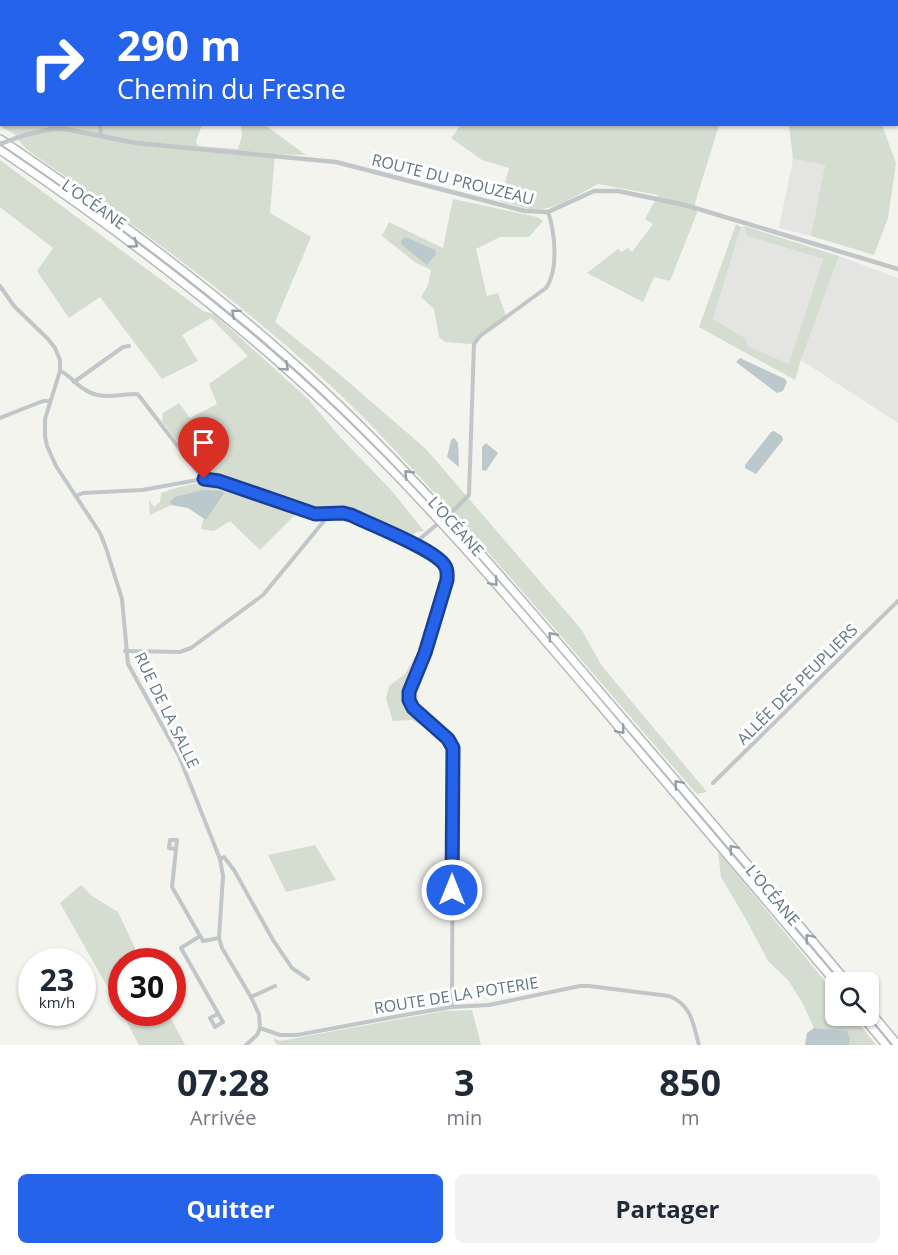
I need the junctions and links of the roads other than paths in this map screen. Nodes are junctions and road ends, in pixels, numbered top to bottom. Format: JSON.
{"nodes":[{"id":1,"x":100,"y":126,"type":"edge"},
{"id":2,"x":101,"y":136,"type":"junction"},
{"id":3,"x":0,"y":139,"type":"edge"},
{"id":4,"x":0,"y":144,"type":"edge"},
{"id":5,"x":0,"y":150,"type":"edge"},
{"id":6,"x":548,"y":212,"type":"junction"},
{"id":7,"x":898,"y":269,"type":"edge"},
{"id":8,"x":0,"y":286,"type":"edge"},
{"id":9,"x":129,"y":346,"type":"dead end"},
{"id":10,"x":60,"y":371,"type":"junction"},
{"id":11,"x":74,"y":382,"type":"junction"},
{"id":12,"x":50,"y":401,"type":"junction"},
{"id":13,"x":0,"y":418,"type":"edge"},
{"id":14,"x":204,"y":479,"type":"junction"},
{"id":15,"x":76,"y":496,"type":"junction"},
{"id":16,"x":453,"y":511,"type":"tunnel mouth"},
{"id":17,"x":325,"y":515,"type":"junction"},
{"id":18,"x":435,"y":526,"type":"tunnel mouth"},
{"id":19,"x":414,"y":544,"type":"junction"},
{"id":20,"x":898,"y":602,"type":"edge"},
{"id":21,"x":125,"y":651,"type":"junction"},
{"id":22,"x":713,"y":783,"type":"dead end"},
{"id":23,"x":176,"y":849,"type":"dead end"},
{"id":24,"x":220,"y":859,"type":"junction"},
{"id":25,"x":200,"y":936,"type":"junction"},
{"id":26,"x":219,"y":938,"type":"junction"},
{"id":27,"x":827,"y":972,"type":"edge"},
{"id":28,"x":838,"y":972,"type":"edge"},
{"id":29,"x":308,"y":979,"type":"dead end"},
{"id":30,"x":275,"y":986,"type":"dead end"},
{"id":31,"x":251,"y":997,"type":"junction"},
{"id":32,"x":452,"y":1007,"type":"junction"},
{"id":33,"x":218,"y":1014,"type":"dead end"},
{"id":34,"x":879,"y":1022,"type":"edge"},
{"id":35,"x":870,"y":1026,"type":"edge"},
{"id":36,"x":260,"y":1028,"type":"junction"},
{"id":37,"x":246,"y":1045,"type":"edge"},
{"id":38,"x":699,"y":1045,"type":"edge"},
{"id":39,"x":886,"y":1045,"type":"edge"},
{"id":40,"x":898,"y":1045,"type":"edge"}],
"edges":[{"from":1,"to":2,"type":"street"},
{"from":2,"to":4,"type":"street","name":"ROUTE DU PROUZEAU","bridge":true},
{"from":2,"to":6,"type":"street","name":"ROUTE DU PROUZEAU"},
{"from":28,"to":3,"type":"highway","name":"L’OCÉANE","one_way":true},
{"from":5,"to":27,"type":"highway","name":"L’OCÉANE","one_way":true},
{"from":6,"to":7,"type":"street","name":"ROUTE DU PROUZEAU"},
{"from":6,"to":16,"type":"street"},
{"from":8,"to":10,"type":"street"},
{"from":9,"to":11,"type":"street"},
{"from":10,"to":11,"type":"street"},
{"from":10,"to":12,"type":"street","name":"RUE DE LA SALLE"},
{"from":11,"to":14,"type":"street"},
{"from":12,"to":13,"type":"street"},
{"from":12,"to":15,"type":"street","name":"RUE DE LA SALLE"},
{"from":14,"to":15,"type":"street"},
{"from":14,"to":17,"type":"street"},
{"from":15,"to":21,"type":"street","name":"RUE DE LA SALLE"},
{"from":17,"to":19,"type":"street"},
{"from":17,"to":21,"type":"street"},
{"from":18,"to":19,"type":"street"},
{"from":19,"to":32,"type":"street"},
{"from":20,"to":22,"type":"street","name":"ALLÉE DES PEUPLIERS"},
{"from":21,"to":24,"type":"street","name":"RUE DE LA SALLE"},
{"from":23,"to":25,"type":"street"},
{"from":24,"to":26,"type":"street","name":"RUE DE LA SALLE"},
{"from":24,"to":29,"type":"street"},
{"from":25,"to":26,"type":"street"},
{"from":25,"to":33,"type":"street"},
{"from":26,"to":31,"type":"street","name":"RUE DE LA SALLE"},
{"from":30,"to":31,"type":"street"},
{"from":31,"to":36,"type":"street","name":"RUE DE LA SALLE"},
{"from":32,"to":36,"type":"street","name":"ROUTE DE LA POTERIE"},
{"from":32,"to":38,"type":"street","name":"ROUTE DE LA POTERIE"},
{"from":34,"to":40,"type":"highway"},
{"from":35,"to":39,"type":"highway"},
{"from":36,"to":37,"type":"street"}]}
